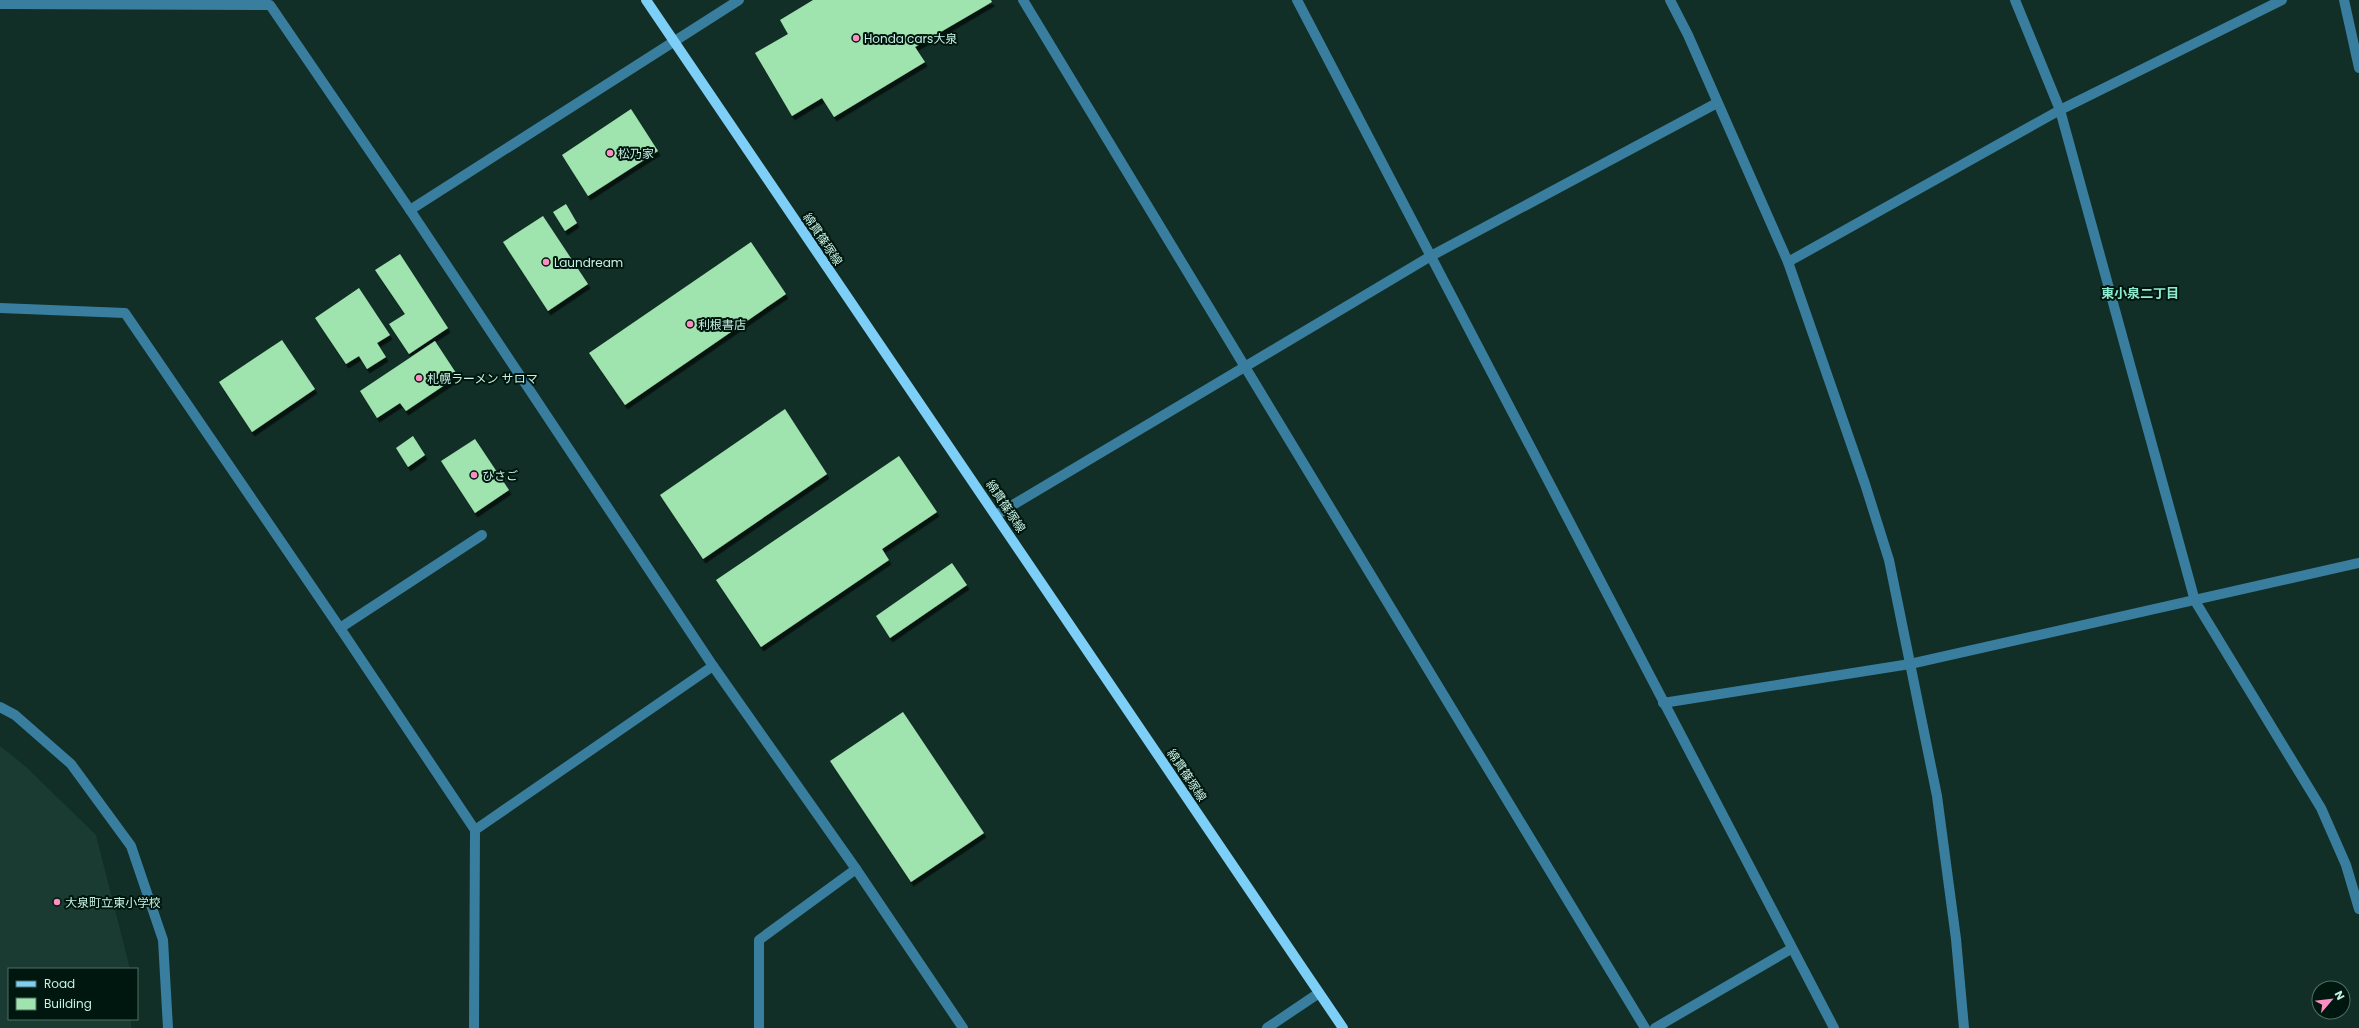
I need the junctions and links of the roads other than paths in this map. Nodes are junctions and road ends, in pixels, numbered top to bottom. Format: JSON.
{"nodes":[{"id":1,"x":646,"y":0,"type":"edge"},
{"id":2,"x":739,"y":0,"type":"edge"},
{"id":3,"x":1023,"y":0,"type":"edge"},
{"id":4,"x":1297,"y":0,"type":"edge"},
{"id":5,"x":1670,"y":0,"type":"edge"},
{"id":6,"x":2015,"y":0,"type":"edge"},
{"id":7,"x":2282,"y":0,"type":"edge"},
{"id":8,"x":2344,"y":0,"type":"edge"},
{"id":9,"x":0,"y":4,"type":"edge"},
{"id":10,"x":674,"y":40,"type":"junction"},
{"id":11,"x":2359,"y":68,"type":"edge"},
{"id":12,"x":1717,"y":103,"type":"junction"},
{"id":13,"x":2060,"y":110,"type":"junction"},
{"id":14,"x":410,"y":210,"type":"junction"},
{"id":15,"x":1431,"y":256,"type":"junction"},
{"id":16,"x":1788,"y":262,"type":"junction"},
{"id":17,"x":0,"y":308,"type":"edge"},
{"id":18,"x":1243,"y":366,"type":"junction"},
{"id":19,"x":996,"y":515,"type":"junction"},
{"id":20,"x":482,"y":535,"type":"dead end"},
{"id":21,"x":2359,"y":564,"type":"edge"},
{"id":22,"x":2195,"y":601,"type":"junction"},
{"id":23,"x":340,"y":628,"type":"junction"},
{"id":24,"x":1910,"y":664,"type":"junction"},
{"id":25,"x":713,"y":666,"type":"junction"},
{"id":26,"x":1663,"y":703,"type":"junction"},
{"id":27,"x":0,"y":707,"type":"edge"},
{"id":28,"x":475,"y":830,"type":"junction"},
{"id":29,"x":856,"y":869,"type":"junction"},
{"id":30,"x":2359,"y":909,"type":"edge"},
{"id":31,"x":1791,"y":949,"type":"junction"},
{"id":32,"x":1319,"y":992,"type":"junction"},
{"id":33,"x":168,"y":1028,"type":"edge"},
{"id":34,"x":474,"y":1028,"type":"edge"},
{"id":35,"x":759,"y":1028,"type":"edge"},
{"id":36,"x":963,"y":1028,"type":"edge"},
{"id":37,"x":1267,"y":1028,"type":"edge"},
{"id":38,"x":1343,"y":1028,"type":"edge"},
{"id":39,"x":1645,"y":1028,"type":"edge"},
{"id":40,"x":1655,"y":1028,"type":"edge"},
{"id":41,"x":1834,"y":1028,"type":"edge"},
{"id":42,"x":1964,"y":1028,"type":"edge"}],
"edges":[{"from":1,"to":10,"type":"main road","name":"綿貫篠塚線"},
{"from":2,"to":10,"type":"street"},
{"from":3,"to":18,"type":"street"},
{"from":4,"to":15,"type":"street"},
{"from":5,"to":12,"type":"street"},
{"from":6,"to":13,"type":"street"},
{"from":7,"to":13,"type":"street"},
{"from":8,"to":11,"type":"street"},
{"from":9,"to":14,"type":"street"},
{"from":10,"to":14,"type":"street"},
{"from":10,"to":19,"type":"main road","name":"綿貫篠塚線"},
{"from":12,"to":15,"type":"street"},
{"from":12,"to":16,"type":"street"},
{"from":13,"to":16,"type":"street"},
{"from":13,"to":22,"type":"street"},
{"from":14,"to":25,"type":"street"},
{"from":15,"to":18,"type":"street"},
{"from":15,"to":26,"type":"street"},
{"from":16,"to":24,"type":"street"},
{"from":17,"to":23,"type":"street"},
{"from":18,"to":19,"type":"street"},
{"from":18,"to":39,"type":"street"},
{"from":19,"to":32,"type":"main road","name":"綿貫篠塚線"},
{"from":20,"to":23,"type":"street"},
{"from":21,"to":22,"type":"street"},
{"from":22,"to":24,"type":"street"},
{"from":22,"to":30,"type":"street"},
{"from":23,"to":28,"type":"street"},
{"from":24,"to":26,"type":"street"},
{"from":24,"to":42,"type":"street"},
{"from":25,"to":28,"type":"street"},
{"from":25,"to":29,"type":"street"},
{"from":26,"to":31,"type":"street"},
{"from":27,"to":33,"type":"street"},
{"from":28,"to":34,"type":"street"},
{"from":29,"to":35,"type":"street"},
{"from":29,"to":36,"type":"street"},
{"from":31,"to":40,"type":"street"},
{"from":31,"to":41,"type":"street"},
{"from":32,"to":37,"type":"street"},
{"from":32,"to":38,"type":"main road","name":"綿貫篠塚線"}]}
